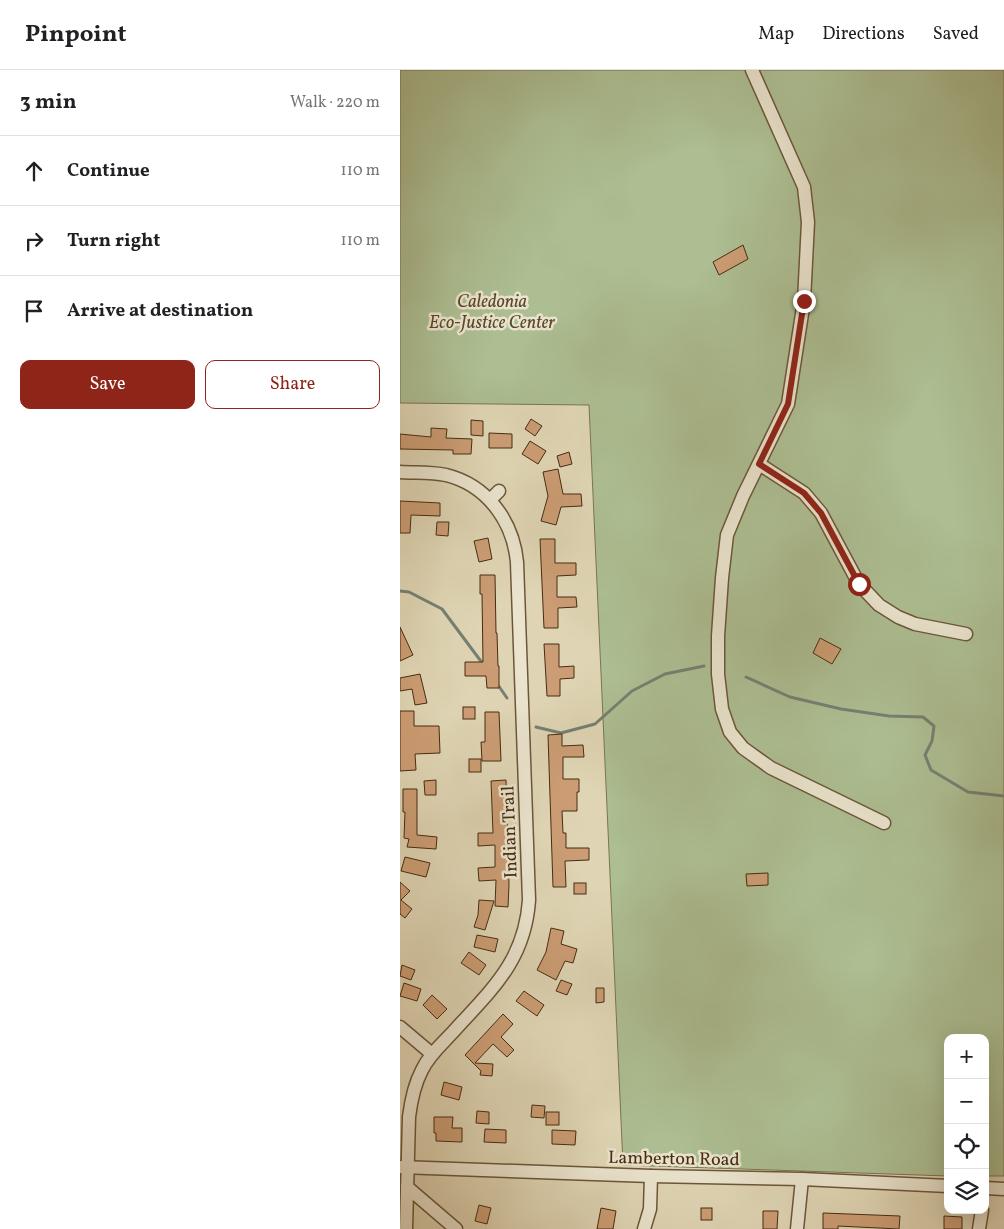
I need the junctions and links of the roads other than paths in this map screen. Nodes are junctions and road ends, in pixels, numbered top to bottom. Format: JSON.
{"nodes":[{"id":1,"x":752,"y":70,"type":"edge"},
{"id":2,"x":759,"y":464,"type":"junction"},
{"id":3,"x":400,"y":472,"type":"edge"},
{"id":4,"x":966,"y":634,"type":"dead end"},
{"id":5,"x":884,"y":823,"type":"dead end"},
{"id":6,"x":400,"y":1027,"type":"edge"},
{"id":7,"x":432,"y":1054,"type":"junction"},
{"id":8,"x":404,"y":1167,"type":"edge"},
{"id":9,"x":651,"y":1176,"type":"junction"},
{"id":10,"x":802,"y":1178,"type":"junction"},
{"id":11,"x":407,"y":1186,"type":"junction"},
{"id":12,"x":944,"y":1186,"type":"edge"},
{"id":13,"x":989,"y":1188,"type":"edge"},
{"id":14,"x":1004,"y":1189,"type":"edge"},
{"id":15,"x":981,"y":1214,"type":"edge"},
{"id":16,"x":406,"y":1229,"type":"edge"},
{"id":17,"x":456,"y":1229,"type":"edge"},
{"id":18,"x":644,"y":1229,"type":"edge"},
{"id":19,"x":798,"y":1229,"type":"edge"},
{"id":20,"x":979,"y":1229,"type":"edge"}],
"edges":[{"from":1,"to":2,"type":"street"},
{"from":2,"to":4,"type":"street"},
{"from":2,"to":5,"type":"street"},
{"from":3,"to":7,"type":"street","name":"Indian Trail"},
{"from":6,"to":7,"type":"street"},
{"from":7,"to":8,"type":"street","name":"Indian Trail"},
{"from":8,"to":9,"type":"street","name":"Lamberton Road"},
{"from":8,"to":11,"type":"street","name":"Indian Trail"},
{"from":9,"to":10,"type":"street","name":"Lamberton Road"},
{"from":9,"to":18,"type":"street"},
{"from":10,"to":12,"type":"street","name":"Lamberton Road"},
{"from":10,"to":19,"type":"street"},
{"from":11,"to":16,"type":"street","name":"Indian Trail"},
{"from":11,"to":17,"type":"street"},
{"from":13,"to":14,"type":"street"},
{"from":15,"to":20,"type":"street"}]}
